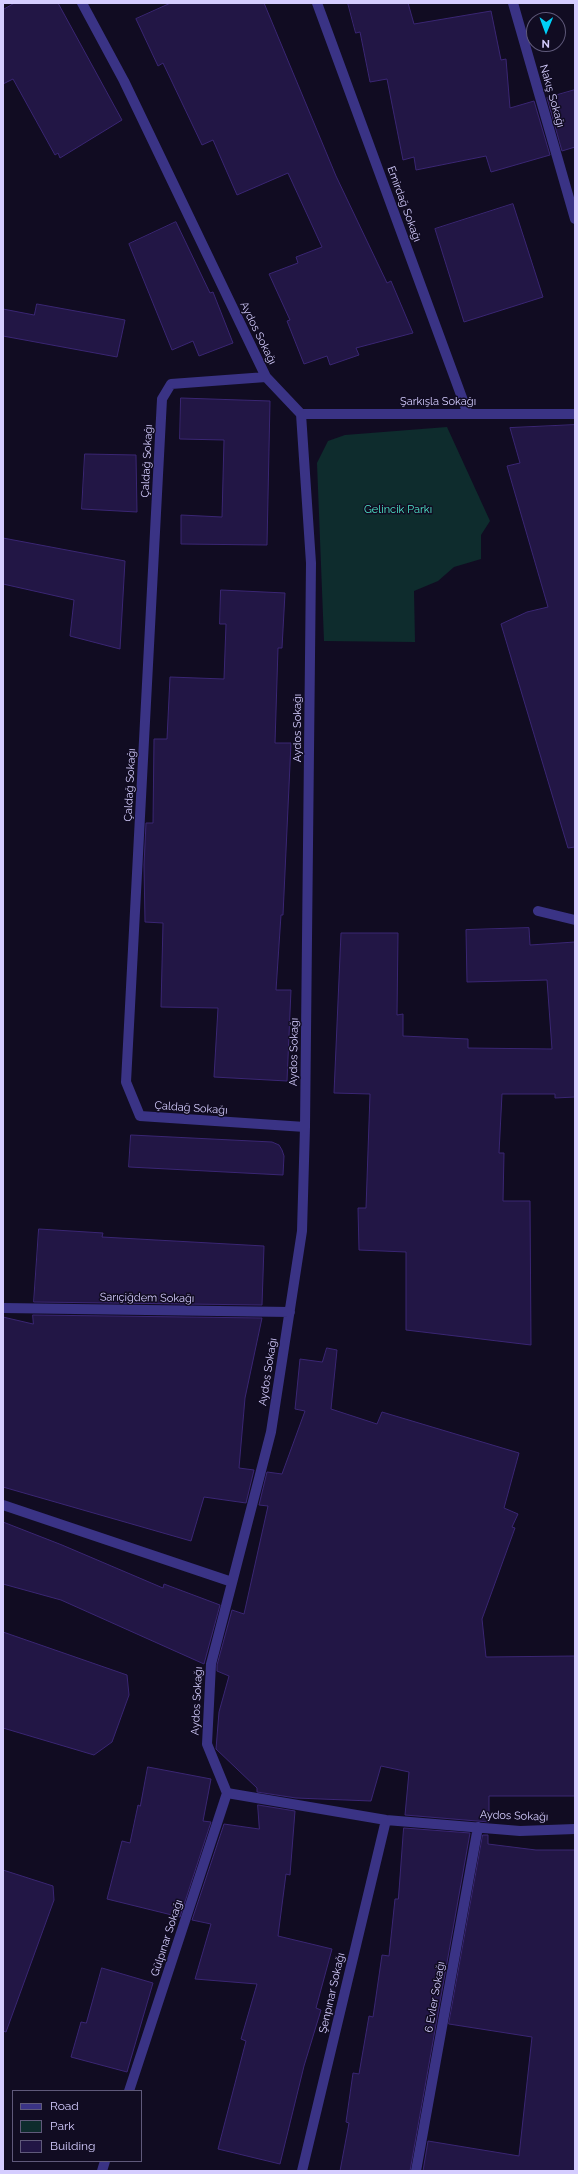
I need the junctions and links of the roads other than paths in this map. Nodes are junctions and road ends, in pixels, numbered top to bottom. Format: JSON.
{"nodes":[{"id":1,"x":82,"y":3,"type":"edge"},
{"id":2,"x":316,"y":3,"type":"edge"},
{"id":3,"x":513,"y":3,"type":"edge"},
{"id":4,"x":575,"y":219,"type":"edge"},
{"id":5,"x":266,"y":377,"type":"junction"},
{"id":6,"x":301,"y":414,"type":"junction"},
{"id":7,"x":468,"y":414,"type":"junction"},
{"id":8,"x":575,"y":414,"type":"edge"},
{"id":9,"x":538,"y":911,"type":"dead end"},
{"id":10,"x":575,"y":920,"type":"edge"},
{"id":11,"x":305,"y":1127,"type":"junction"},
{"id":12,"x":3,"y":1308,"type":"edge"},
{"id":13,"x":290,"y":1312,"type":"junction"},
{"id":14,"x":3,"y":1505,"type":"edge"},
{"id":15,"x":232,"y":1582,"type":"junction"},
{"id":16,"x":227,"y":1793,"type":"junction"},
{"id":17,"x":386,"y":1820,"type":"junction"},
{"id":18,"x":478,"y":1827,"type":"junction"},
{"id":19,"x":575,"y":1829,"type":"edge"},
{"id":20,"x":129,"y":2090,"type":"edge"},
{"id":21,"x":302,"y":2171,"type":"edge"},
{"id":22,"x":416,"y":2171,"type":"edge"}],
"edges":[{"from":1,"to":5,"type":"street","name":"Aydos Sokağı"},
{"from":2,"to":7,"type":"street","name":"Emirdağ Sokağı"},
{"from":3,"to":4,"type":"street","name":"Nakış Sokağı"},
{"from":5,"to":6,"type":"street","name":"Aydos Sokağı"},
{"from":5,"to":11,"type":"street","name":"Çaldağ Sokağı"},
{"from":6,"to":7,"type":"street","name":"Şarkışla Sokağı"},
{"from":6,"to":11,"type":"street","name":"Aydos Sokağı"},
{"from":7,"to":8,"type":"street","name":"Şarkışla Sokağı"},
{"from":9,"to":10,"type":"street"},
{"from":11,"to":13,"type":"street","name":"Aydos Sokağı"},
{"from":12,"to":13,"type":"street","name":"Sarıçiğdem Sokağı"},
{"from":13,"to":15,"type":"street","name":"Aydos Sokağı"},
{"from":14,"to":15,"type":"street"},
{"from":15,"to":16,"type":"street","name":"Aydos Sokağı"},
{"from":16,"to":17,"type":"street","name":"Aydos Sokağı"},
{"from":16,"to":20,"type":"street","name":"Gülpınar Sokağı"},
{"from":17,"to":18,"type":"street","name":"Aydos Sokağı"},
{"from":17,"to":21,"type":"street","name":"Şenpınar Sokağı"},
{"from":18,"to":19,"type":"street","name":"Aydos Sokağı"},
{"from":18,"to":22,"type":"street","name":"6 Evler Sokağı"}]}
